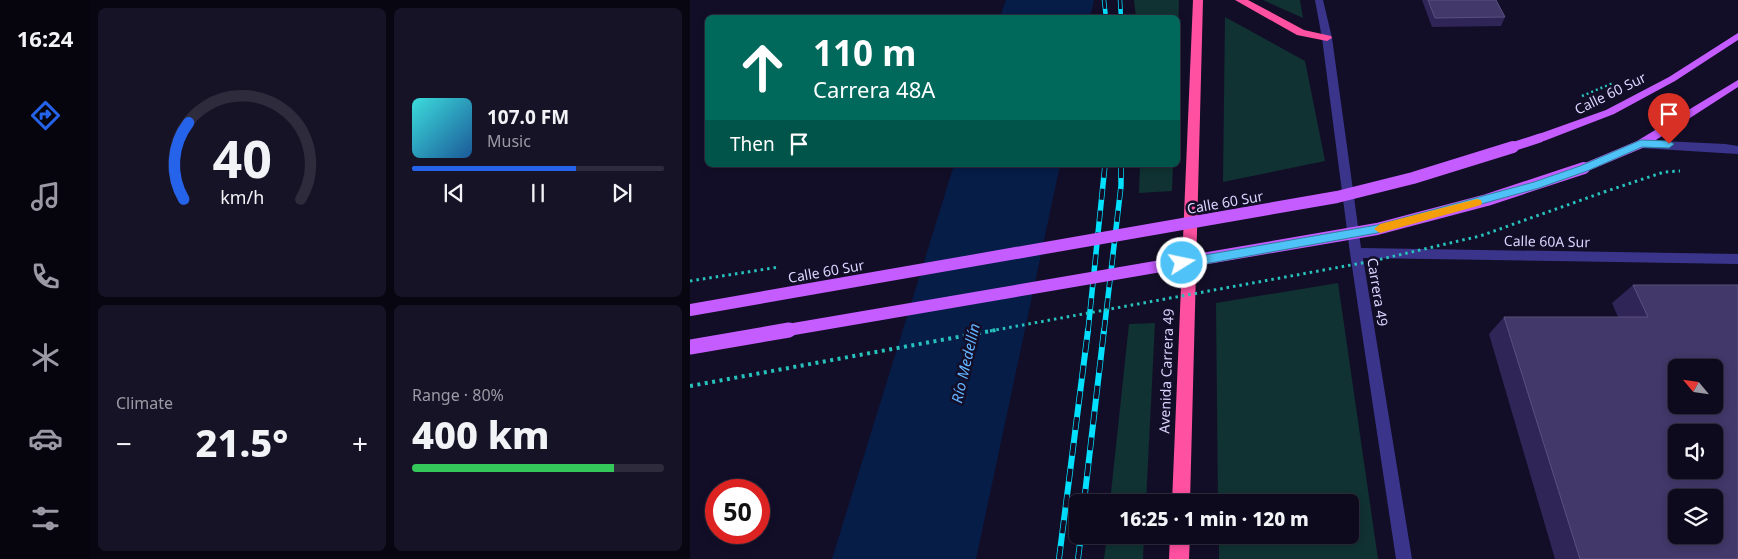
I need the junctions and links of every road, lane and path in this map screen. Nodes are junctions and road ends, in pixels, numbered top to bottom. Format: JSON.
{"nodes":[{"id":1,"x":1198,"y":0,"type":"edge"},
{"id":2,"x":1240,"y":0,"type":"edge"},
{"id":3,"x":1319,"y":0,"type":"edge"},
{"id":4,"x":1738,"y":36,"type":"edge"},
{"id":5,"x":1327,"y":38,"type":"junction"},
{"id":6,"x":1738,"y":83,"type":"edge"},
{"id":7,"x":1641,"y":144,"type":"junction"},
{"id":8,"x":1738,"y":150,"type":"edge"},
{"id":9,"x":1682,"y":171,"type":"dead end"},
{"id":10,"x":1356,"y":253,"type":"junction"},
{"id":11,"x":1738,"y":258,"type":"edge"},
{"id":12,"x":690,"y":310,"type":"edge"},
{"id":13,"x":690,"y":347,"type":"edge"},
{"id":14,"x":690,"y":386,"type":"edge"},
{"id":15,"x":1181,"y":494,"type":"edge"},
{"id":16,"x":1180,"y":544,"type":"edge"},
{"id":17,"x":1179,"y":559,"type":"edge"},
{"id":18,"x":1404,"y":559,"type":"edge"}],
"edges":[{"from":1,"to":15,"type":"highway","name":"Avenida Carrera 49"},
{"from":2,"to":5,"type":"highway"},
{"from":3,"to":5,"type":"street","name":"Carrera 49"},
{"from":4,"to":12,"type":"main road","name":"Calle 60 Sur","bridge":true},
{"from":5,"to":10,"type":"street","name":"Carrera 49"},
{"from":6,"to":7,"type":"main road"},
{"from":7,"to":8,"type":"street"},
{"from":7,"to":13,"type":"main road","bridge":true},
{"from":9,"to":14,"type":"path","bridge":true},
{"from":10,"to":11,"type":"street","name":"Calle 60A Sur"},
{"from":10,"to":18,"type":"street","name":"Carrera 49"},
{"from":16,"to":17,"type":"highway"}]}
